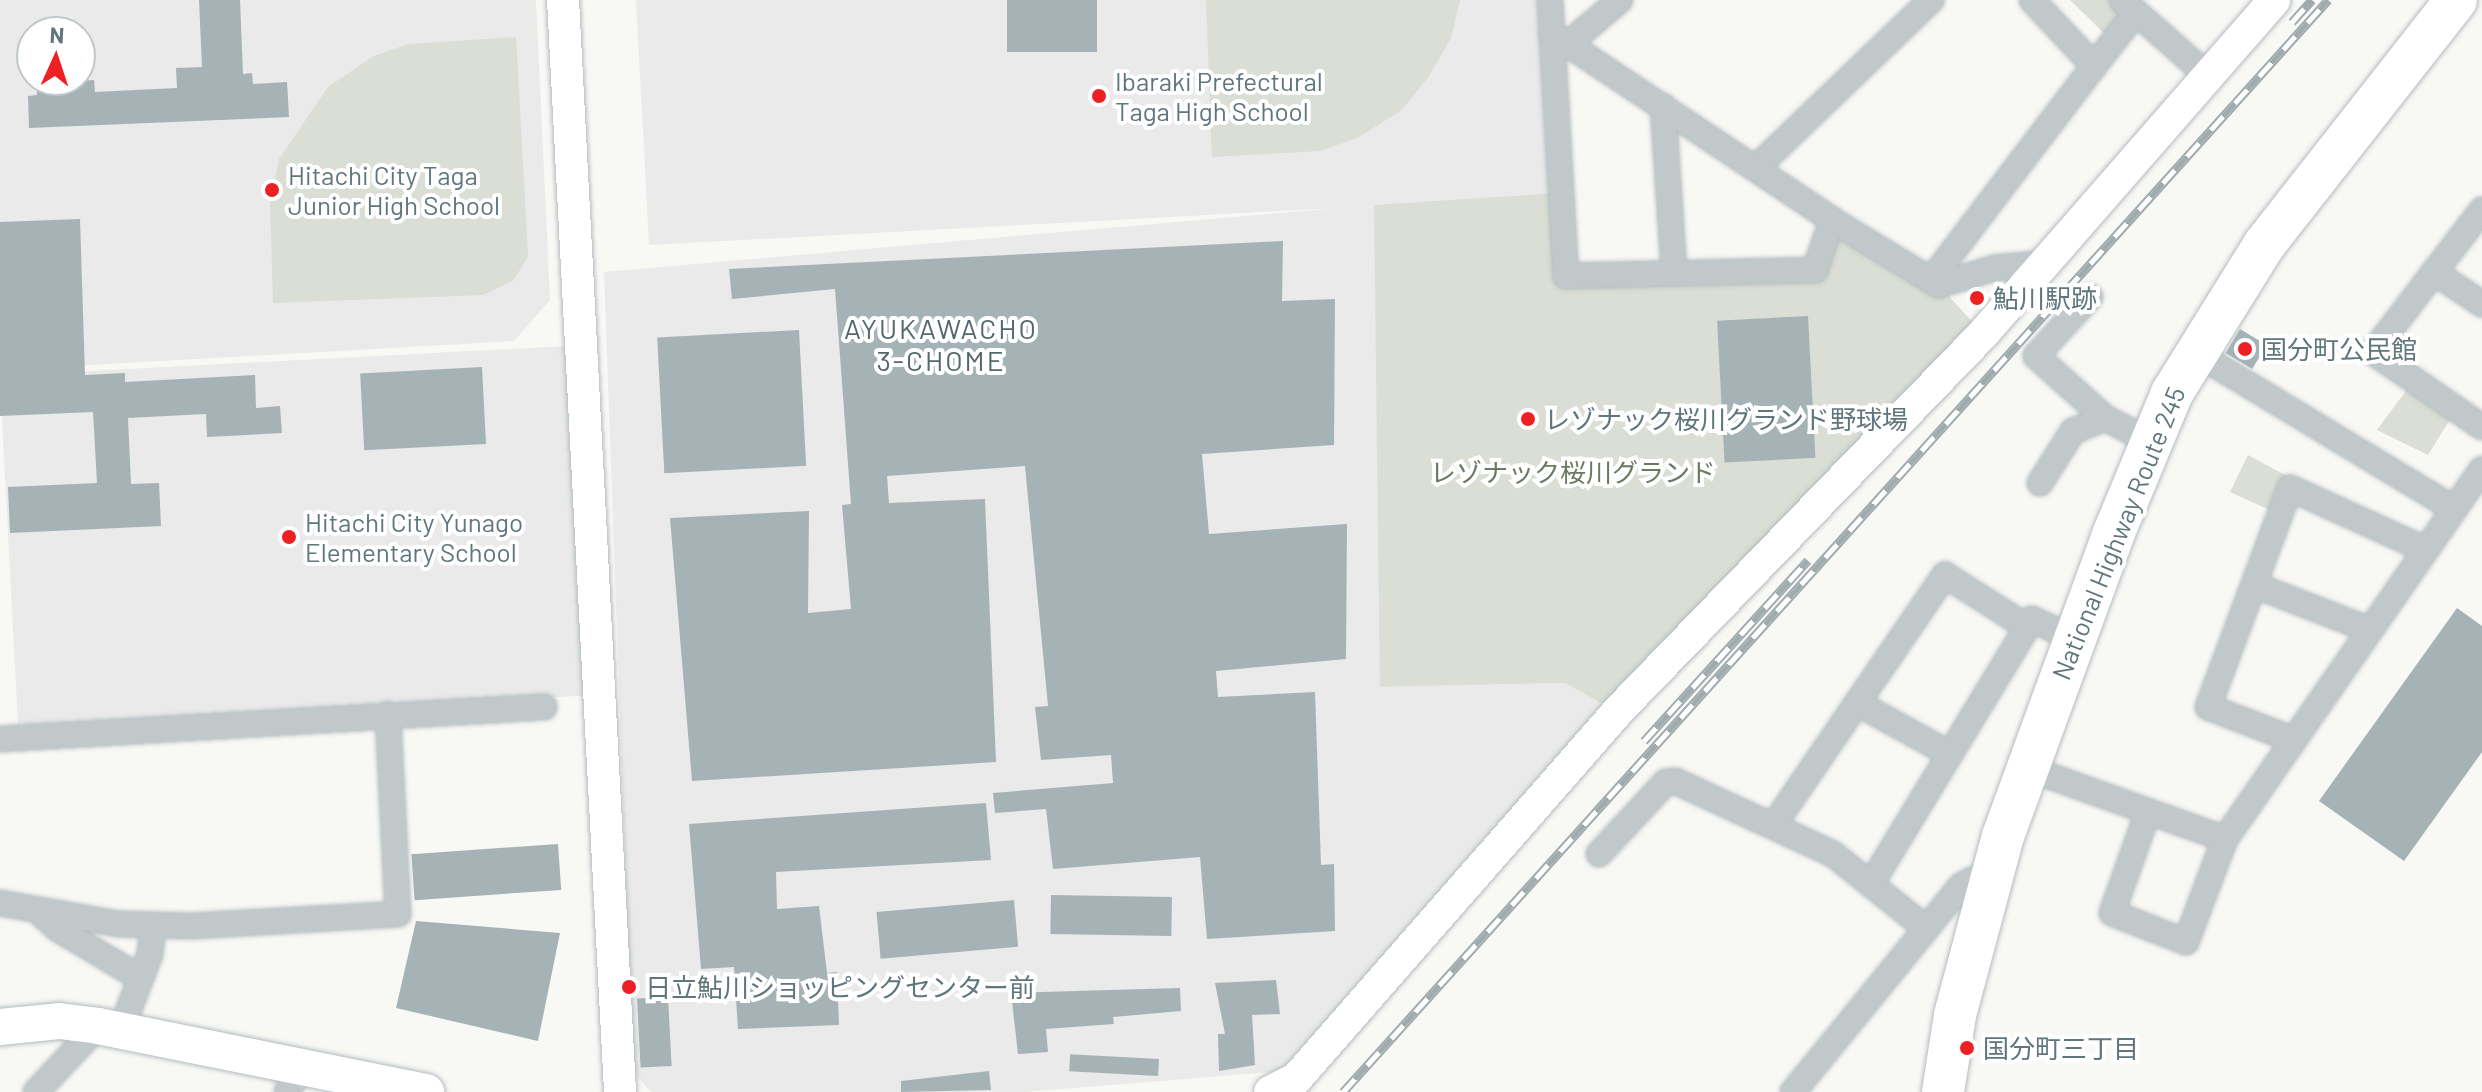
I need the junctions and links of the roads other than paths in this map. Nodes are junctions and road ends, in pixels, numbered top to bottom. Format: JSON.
{"nodes":[{"id":1,"x":563,"y":0,"type":"edge"},
{"id":2,"x":1550,"y":0,"type":"edge"},
{"id":3,"x":1620,"y":0,"type":"edge"},
{"id":4,"x":1931,"y":0,"type":"edge"},
{"id":5,"x":2032,"y":0,"type":"edge"},
{"id":6,"x":2274,"y":0,"type":"edge"},
{"id":7,"x":2456,"y":0,"type":"edge"},
{"id":8,"x":2128,"y":7,"type":"edge"},
{"id":9,"x":1560,"y":38,"type":"junction"},
{"id":10,"x":2094,"y":66,"type":"junction"},
{"id":11,"x":2207,"y":75,"type":"junction"},
{"id":12,"x":1663,"y":106,"type":"junction"},
{"id":13,"x":1756,"y":168,"type":"junction"},
{"id":14,"x":2482,"y":210,"type":"edge"},
{"id":15,"x":1832,"y":220,"type":"junction"},
{"id":16,"x":2047,"y":263,"type":"junction"},
{"id":17,"x":2434,"y":272,"type":"junction"},
{"id":18,"x":1674,"y":273,"type":"junction"},
{"id":19,"x":1931,"y":280,"type":"junction"},
{"id":20,"x":2090,"y":297,"type":"dead end"},
{"id":21,"x":2482,"y":304,"type":"edge"},
{"id":22,"x":2194,"y":352,"type":"junction"},
{"id":23,"x":2105,"y":418,"type":"junction"},
{"id":24,"x":2482,"y":427,"type":"edge"},
{"id":25,"x":2150,"y":441,"type":"junction"},
{"id":26,"x":2482,"y":469,"type":"edge"},
{"id":27,"x":2040,"y":483,"type":"dead end"},
{"id":28,"x":2454,"y":509,"type":"junction"},
{"id":29,"x":2426,"y":550,"type":"junction"},
{"id":30,"x":2254,"y":585,"type":"junction"},
{"id":31,"x":2027,"y":627,"type":"junction"},
{"id":32,"x":2370,"y":630,"type":"junction"},
{"id":33,"x":2074,"y":639,"type":"junction"},
{"id":34,"x":1857,"y":703,"type":"junction"},
{"id":35,"x":544,"y":707,"type":"dead end"},
{"id":36,"x":388,"y":714,"type":"junction"},
{"id":37,"x":0,"y":739,"type":"edge"},
{"id":38,"x":2294,"y":740,"type":"junction"},
{"id":39,"x":1950,"y":754,"type":"junction"},
{"id":40,"x":2027,"y":768,"type":"junction"},
{"id":41,"x":2148,"y":812,"type":"junction"},
{"id":42,"x":1775,"y":823,"type":"junction"},
{"id":43,"x":2225,"y":839,"type":"junction"},
{"id":44,"x":1599,"y":854,"type":"dead end"},
{"id":45,"x":1990,"y":881,"type":"junction"},
{"id":46,"x":1871,"y":884,"type":"junction"},
{"id":47,"x":0,"y":903,"type":"edge"},
{"id":48,"x":36,"y":908,"type":"junction"},
{"id":49,"x":153,"y":925,"type":"junction"},
{"id":50,"x":1924,"y":927,"type":"junction"},
{"id":51,"x":139,"y":977,"type":"junction"},
{"id":52,"x":0,"y":1027,"type":"edge"},
{"id":53,"x":109,"y":1028,"type":"junction"},
{"id":54,"x":295,"y":1080,"type":"edge"},
{"id":55,"x":36,"y":1092,"type":"edge"},
{"id":56,"x":426,"y":1092,"type":"edge"},
{"id":57,"x":620,"y":1092,"type":"edge"},
{"id":58,"x":1270,"y":1092,"type":"edge"},
{"id":59,"x":1793,"y":1092,"type":"edge"},
{"id":60,"x":1943,"y":1092,"type":"edge"}],
"edges":[{"from":1,"to":57,"type":"street"},
{"from":2,"to":9,"type":"street"},
{"from":3,"to":9,"type":"street"},
{"from":4,"to":13,"type":"street"},
{"from":5,"to":10,"type":"street"},
{"from":6,"to":11,"type":"street"},
{"from":7,"to":22,"type":"highway","name":"National Highway Route 245"},
{"from":8,"to":10,"type":"street"},
{"from":8,"to":11,"type":"street"},
{"from":9,"to":12,"type":"street"},
{"from":9,"to":18,"type":"street"},
{"from":10,"to":19,"type":"street"},
{"from":11,"to":16,"type":"street"},
{"from":12,"to":13,"type":"street"},
{"from":12,"to":18,"type":"street"},
{"from":13,"to":15,"type":"street"},
{"from":14,"to":17,"type":"street"},
{"from":15,"to":18,"type":"street"},
{"from":15,"to":19,"type":"street"},
{"from":16,"to":19,"type":"street"},
{"from":16,"to":58,"type":"street"},
{"from":17,"to":21,"type":"street"},
{"from":17,"to":24,"type":"street"},
{"from":20,"to":23,"type":"street"},
{"from":22,"to":25,"type":"highway","name":"National Highway Route 245"},
{"from":22,"to":28,"type":"street"},
{"from":23,"to":25,"type":"street"},
{"from":23,"to":27,"type":"street"},
{"from":25,"to":33,"type":"highway","name":"National Highway Route 245"},
{"from":26,"to":28,"type":"street"},
{"from":28,"to":29,"type":"street"},
{"from":29,"to":30,"type":"street"},
{"from":29,"to":32,"type":"street"},
{"from":30,"to":32,"type":"street"},
{"from":30,"to":38,"type":"street"},
{"from":31,"to":33,"type":"street"},
{"from":31,"to":34,"type":"street"},
{"from":31,"to":39,"type":"street"},
{"from":32,"to":38,"type":"street"},
{"from":33,"to":40,"type":"highway","name":"National Highway Route 245"},
{"from":34,"to":39,"type":"street"},
{"from":34,"to":42,"type":"street"},
{"from":35,"to":36,"type":"street"},
{"from":36,"to":37,"type":"street"},
{"from":36,"to":49,"type":"street"},
{"from":38,"to":43,"type":"street"},
{"from":39,"to":46,"type":"street"},
{"from":40,"to":41,"type":"street"},
{"from":40,"to":45,"type":"highway","name":"National Highway Route 245"},
{"from":41,"to":43,"type":"street"},
{"from":41,"to":43,"type":"street"},
{"from":42,"to":44,"type":"street"},
{"from":42,"to":46,"type":"street"},
{"from":45,"to":50,"type":"street"},
{"from":45,"to":60,"type":"highway","name":"National Highway Route 245"},
{"from":46,"to":50,"type":"street"},
{"from":47,"to":48,"type":"street"},
{"from":48,"to":49,"type":"street"},
{"from":48,"to":51,"type":"street"},
{"from":49,"to":51,"type":"street"},
{"from":50,"to":59,"type":"street"},
{"from":51,"to":53,"type":"street"},
{"from":52,"to":53,"type":"main road"},
{"from":53,"to":54,"type":"main road"},
{"from":53,"to":55,"type":"street"},
{"from":54,"to":56,"type":"main road"}]}
